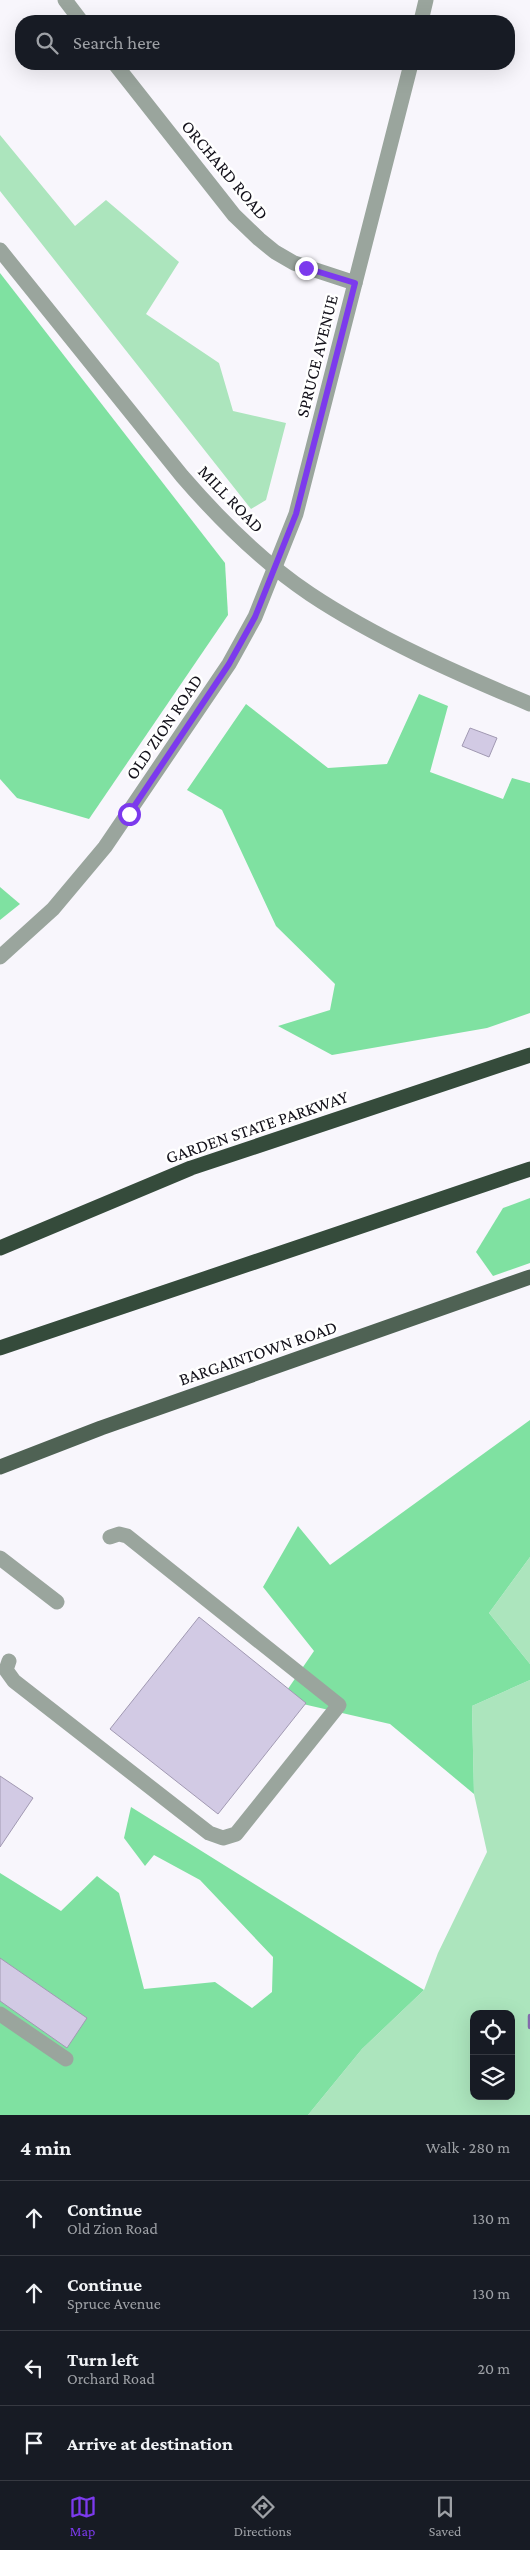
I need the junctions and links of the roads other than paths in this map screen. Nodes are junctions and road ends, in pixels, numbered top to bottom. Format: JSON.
{"nodes":[{"id":1,"x":65,"y":0,"type":"edge"},
{"id":2,"x":426,"y":0,"type":"edge"},
{"id":3,"x":76,"y":15,"type":"edge"},
{"id":4,"x":422,"y":15,"type":"edge"},
{"id":5,"x":120,"y":70,"type":"edge"},
{"id":6,"x":409,"y":70,"type":"edge"},
{"id":7,"x":0,"y":250,"type":"edge"},
{"id":8,"x":355,"y":283,"type":"junction"},
{"id":9,"x":275,"y":568,"type":"junction"},
{"id":10,"x":530,"y":704,"type":"edge"},
{"id":11,"x":0,"y":957,"type":"edge"},
{"id":12,"x":530,"y":1055,"type":"edge"},
{"id":13,"x":530,"y":1169,"type":"edge"},
{"id":14,"x":0,"y":1248,"type":"edge"},
{"id":15,"x":530,"y":1277,"type":"edge"},
{"id":16,"x":0,"y":1348,"type":"edge"},
{"id":17,"x":0,"y":1467,"type":"edge"},
{"id":18,"x":110,"y":1536,"type":"dead end"},
{"id":19,"x":0,"y":1558,"type":"edge"},
{"id":20,"x":57,"y":1602,"type":"dead end"},
{"id":21,"x":9,"y":1661,"type":"dead end"},
{"id":22,"x":0,"y":2014,"type":"edge"},
{"id":23,"x":66,"y":2059,"type":"dead end"}],
"edges":[{"from":1,"to":3,"type":"street"},
{"from":2,"to":4,"type":"street"},
{"from":5,"to":8,"type":"street","name":"ORCHARD ROAD"},
{"from":6,"to":8,"type":"street","name":"SPRUCE AVENUE"},
{"from":7,"to":9,"type":"street","name":"MILL ROAD"},
{"from":8,"to":9,"type":"street","name":"SPRUCE AVENUE"},
{"from":9,"to":10,"type":"street","name":"MILL ROAD"},
{"from":9,"to":11,"type":"street","name":"OLD ZION ROAD"},
{"from":12,"to":14,"type":"highway","name":"GARDEN STATE PARKWAY"},
{"from":13,"to":16,"type":"highway"},
{"from":15,"to":17,"type":"main road","name":"BARGAINTOWN ROAD"},
{"from":18,"to":21,"type":"street"},
{"from":19,"to":20,"type":"street"},
{"from":22,"to":23,"type":"street"}]}
